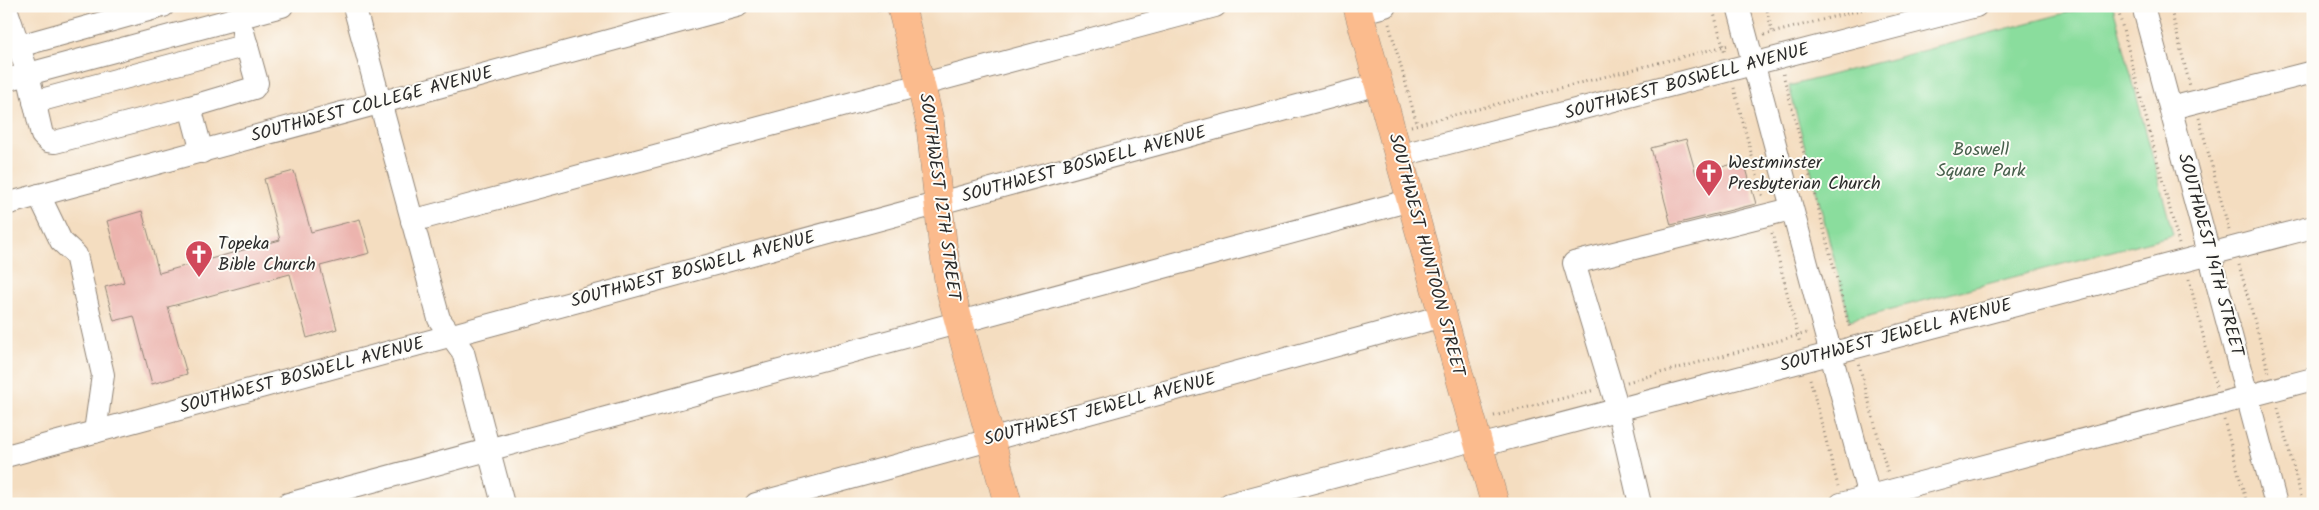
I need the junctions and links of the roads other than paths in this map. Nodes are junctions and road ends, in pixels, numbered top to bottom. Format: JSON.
{"nodes":[{"id":1,"x":163,"y":6,"type":"edge"},
{"id":2,"x":282,"y":6,"type":"edge"},
{"id":3,"x":354,"y":6,"type":"edge"},
{"id":4,"x":737,"y":6,"type":"edge"},
{"id":5,"x":901,"y":6,"type":"edge"},
{"id":6,"x":1215,"y":6,"type":"edge"},
{"id":7,"x":1738,"y":6,"type":"edge"},
{"id":8,"x":1976,"y":6,"type":"edge"},
{"id":9,"x":2143,"y":6,"type":"edge"},
{"id":10,"x":6,"y":8,"type":"edge"},
{"id":11,"x":1371,"y":8,"type":"edge"},
{"id":12,"x":240,"y":12,"type":"edge"},
{"id":13,"x":19,"y":46,"type":"junction"},
{"id":14,"x":247,"y":46,"type":"junction"},
{"id":15,"x":1753,"y":64,"type":"junction"},
{"id":16,"x":2313,"y":72,"type":"edge"},
{"id":17,"x":17,"y":77,"type":"edge"},
{"id":18,"x":922,"y":84,"type":"junction"},
{"id":19,"x":1379,"y":84,"type":"junction"},
{"id":20,"x":34,"y":102,"type":"junction"},
{"id":21,"x":380,"y":103,"type":"junction"},
{"id":22,"x":190,"y":107,"type":"junction"},
{"id":23,"x":2171,"y":108,"type":"junction"},
{"id":24,"x":1402,"y":137,"type":"junction"},
{"id":25,"x":202,"y":152,"type":"junction"},
{"id":26,"x":40,"y":196,"type":"junction"},
{"id":27,"x":1411,"y":200,"type":"junction"},
{"id":28,"x":6,"y":204,"type":"edge"},
{"id":29,"x":939,"y":204,"type":"junction"},
{"id":30,"x":1791,"y":209,"type":"junction"},
{"id":31,"x":412,"y":221,"type":"junction"},
{"id":32,"x":2313,"y":227,"type":"edge"},
{"id":33,"x":2210,"y":253,"type":"junction"},
{"id":34,"x":1443,"y":316,"type":"junction"},
{"id":35,"x":959,"y":322,"type":"junction"},
{"id":36,"x":451,"y":336,"type":"junction"},
{"id":37,"x":1831,"y":354,"type":"junction"},
{"id":38,"x":2313,"y":379,"type":"edge"},
{"id":39,"x":2248,"y":395,"type":"junction"},
{"id":40,"x":1618,"y":409,"type":"junction"},
{"id":41,"x":95,"y":432,"type":"junction"},
{"id":42,"x":990,"y":440,"type":"junction"},
{"id":43,"x":1478,"y":443,"type":"junction"},
{"id":44,"x":488,"y":450,"type":"junction"},
{"id":45,"x":6,"y":456,"type":"edge"},
{"id":46,"x":1870,"y":500,"type":"edge"},
{"id":47,"x":288,"y":504,"type":"edge"},
{"id":48,"x":503,"y":504,"type":"edge"},
{"id":49,"x":756,"y":504,"type":"edge"},
{"id":50,"x":1008,"y":504,"type":"edge"},
{"id":51,"x":1230,"y":504,"type":"edge"},
{"id":52,"x":1495,"y":504,"type":"edge"},
{"id":53,"x":1640,"y":504,"type":"edge"},
{"id":54,"x":1842,"y":504,"type":"edge"},
{"id":55,"x":2276,"y":504,"type":"edge"}],
"edges":[{"from":1,"to":13,"type":"street"},
{"from":2,"to":12,"type":"street"},
{"from":3,"to":21,"type":"street"},
{"from":4,"to":21,"type":"street","name":"SOUTHWEST COLLEGE AVENUE"},
{"from":5,"to":18,"type":"main road","name":"SOUTHWEST 12TH STREET"},
{"from":6,"to":18,"type":"street"},
{"from":7,"to":15,"type":"street"},
{"from":8,"to":15,"type":"street","name":"SOUTHWEST BOSWELL AVENUE"},
{"from":9,"to":23,"type":"street","name":"SOUTHWEST 14TH STREET"},
{"from":10,"to":13,"type":"street"},
{"from":11,"to":19,"type":"main road","name":"SOUTHWEST HUNTOON STREET"},
{"from":12,"to":14,"type":"street"},
{"from":12,"to":17,"type":"street"},
{"from":13,"to":17,"type":"street"},
{"from":14,"to":20,"type":"street"},
{"from":14,"to":22,"type":"street"},
{"from":15,"to":24,"type":"street","name":"SOUTHWEST BOSWELL AVENUE"},
{"from":15,"to":30,"type":"street"},
{"from":16,"to":23,"type":"street"},
{"from":17,"to":20,"type":"street"},
{"from":18,"to":29,"type":"main road","name":"SOUTHWEST 12TH STREET"},
{"from":18,"to":31,"type":"street"},
{"from":19,"to":24,"type":"main road","name":"SOUTHWEST HUNTOON STREET"},
{"from":19,"to":29,"type":"street","name":"SOUTHWEST BOSWELL AVENUE"},
{"from":20,"to":22,"type":"street"},
{"from":21,"to":25,"type":"street","name":"SOUTHWEST COLLEGE AVENUE"},
{"from":21,"to":31,"type":"street"},
{"from":22,"to":25,"type":"street"},
{"from":23,"to":33,"type":"street","name":"SOUTHWEST 14TH STREET"},
{"from":24,"to":27,"type":"main road","name":"SOUTHWEST HUNTOON STREET"},
{"from":25,"to":26,"type":"street","name":"SOUTHWEST COLLEGE AVENUE"},
{"from":26,"to":28,"type":"street","name":"SOUTHWEST COLLEGE AVENUE"},
{"from":26,"to":41,"type":"street"},
{"from":27,"to":34,"type":"main road","name":"SOUTHWEST HUNTOON STREET"},
{"from":27,"to":35,"type":"street"},
{"from":29,"to":35,"type":"main road","name":"SOUTHWEST 12TH STREET"},
{"from":29,"to":36,"type":"street","name":"SOUTHWEST BOSWELL AVENUE"},
{"from":30,"to":37,"type":"street"},
{"from":30,"to":40,"type":"street"},
{"from":31,"to":36,"type":"street"},
{"from":32,"to":33,"type":"street","name":"SOUTHWEST JEWELL AVENUE"},
{"from":33,"to":37,"type":"street","name":"SOUTHWEST JEWELL AVENUE"},
{"from":33,"to":39,"type":"street","name":"SOUTHWEST 14TH STREET"},
{"from":34,"to":42,"type":"street","name":"SOUTHWEST JEWELL AVENUE"},
{"from":34,"to":43,"type":"main road","name":"SOUTHWEST HUNTOON STREET"},
{"from":35,"to":42,"type":"main road","name":"SOUTHWEST 12TH STREET"},
{"from":35,"to":44,"type":"street"},
{"from":36,"to":41,"type":"street","name":"SOUTHWEST BOSWELL AVENUE"},
{"from":36,"to":44,"type":"street"},
{"from":37,"to":40,"type":"street","name":"SOUTHWEST JEWELL AVENUE"},
{"from":37,"to":46,"type":"street"},
{"from":38,"to":39,"type":"street"},
{"from":39,"to":46,"type":"street"},
{"from":39,"to":55,"type":"street","name":"SOUTHWEST 14TH STREET"},
{"from":40,"to":43,"type":"street","name":"SOUTHWEST JEWELL AVENUE"},
{"from":40,"to":53,"type":"street"},
{"from":41,"to":45,"type":"street","name":"SOUTHWEST BOSWELL AVENUE"},
{"from":42,"to":49,"type":"street","name":"SOUTHWEST JEWELL AVENUE"},
{"from":42,"to":50,"type":"main road","name":"SOUTHWEST 12TH STREET"},
{"from":43,"to":51,"type":"street","name":"SOUTHWEST JEWELL AVENUE"},
{"from":43,"to":52,"type":"main road","name":"SOUTHWEST HUNTOON STREET"},
{"from":44,"to":47,"type":"street"},
{"from":44,"to":48,"type":"street"},
{"from":46,"to":54,"type":"street"}]}
